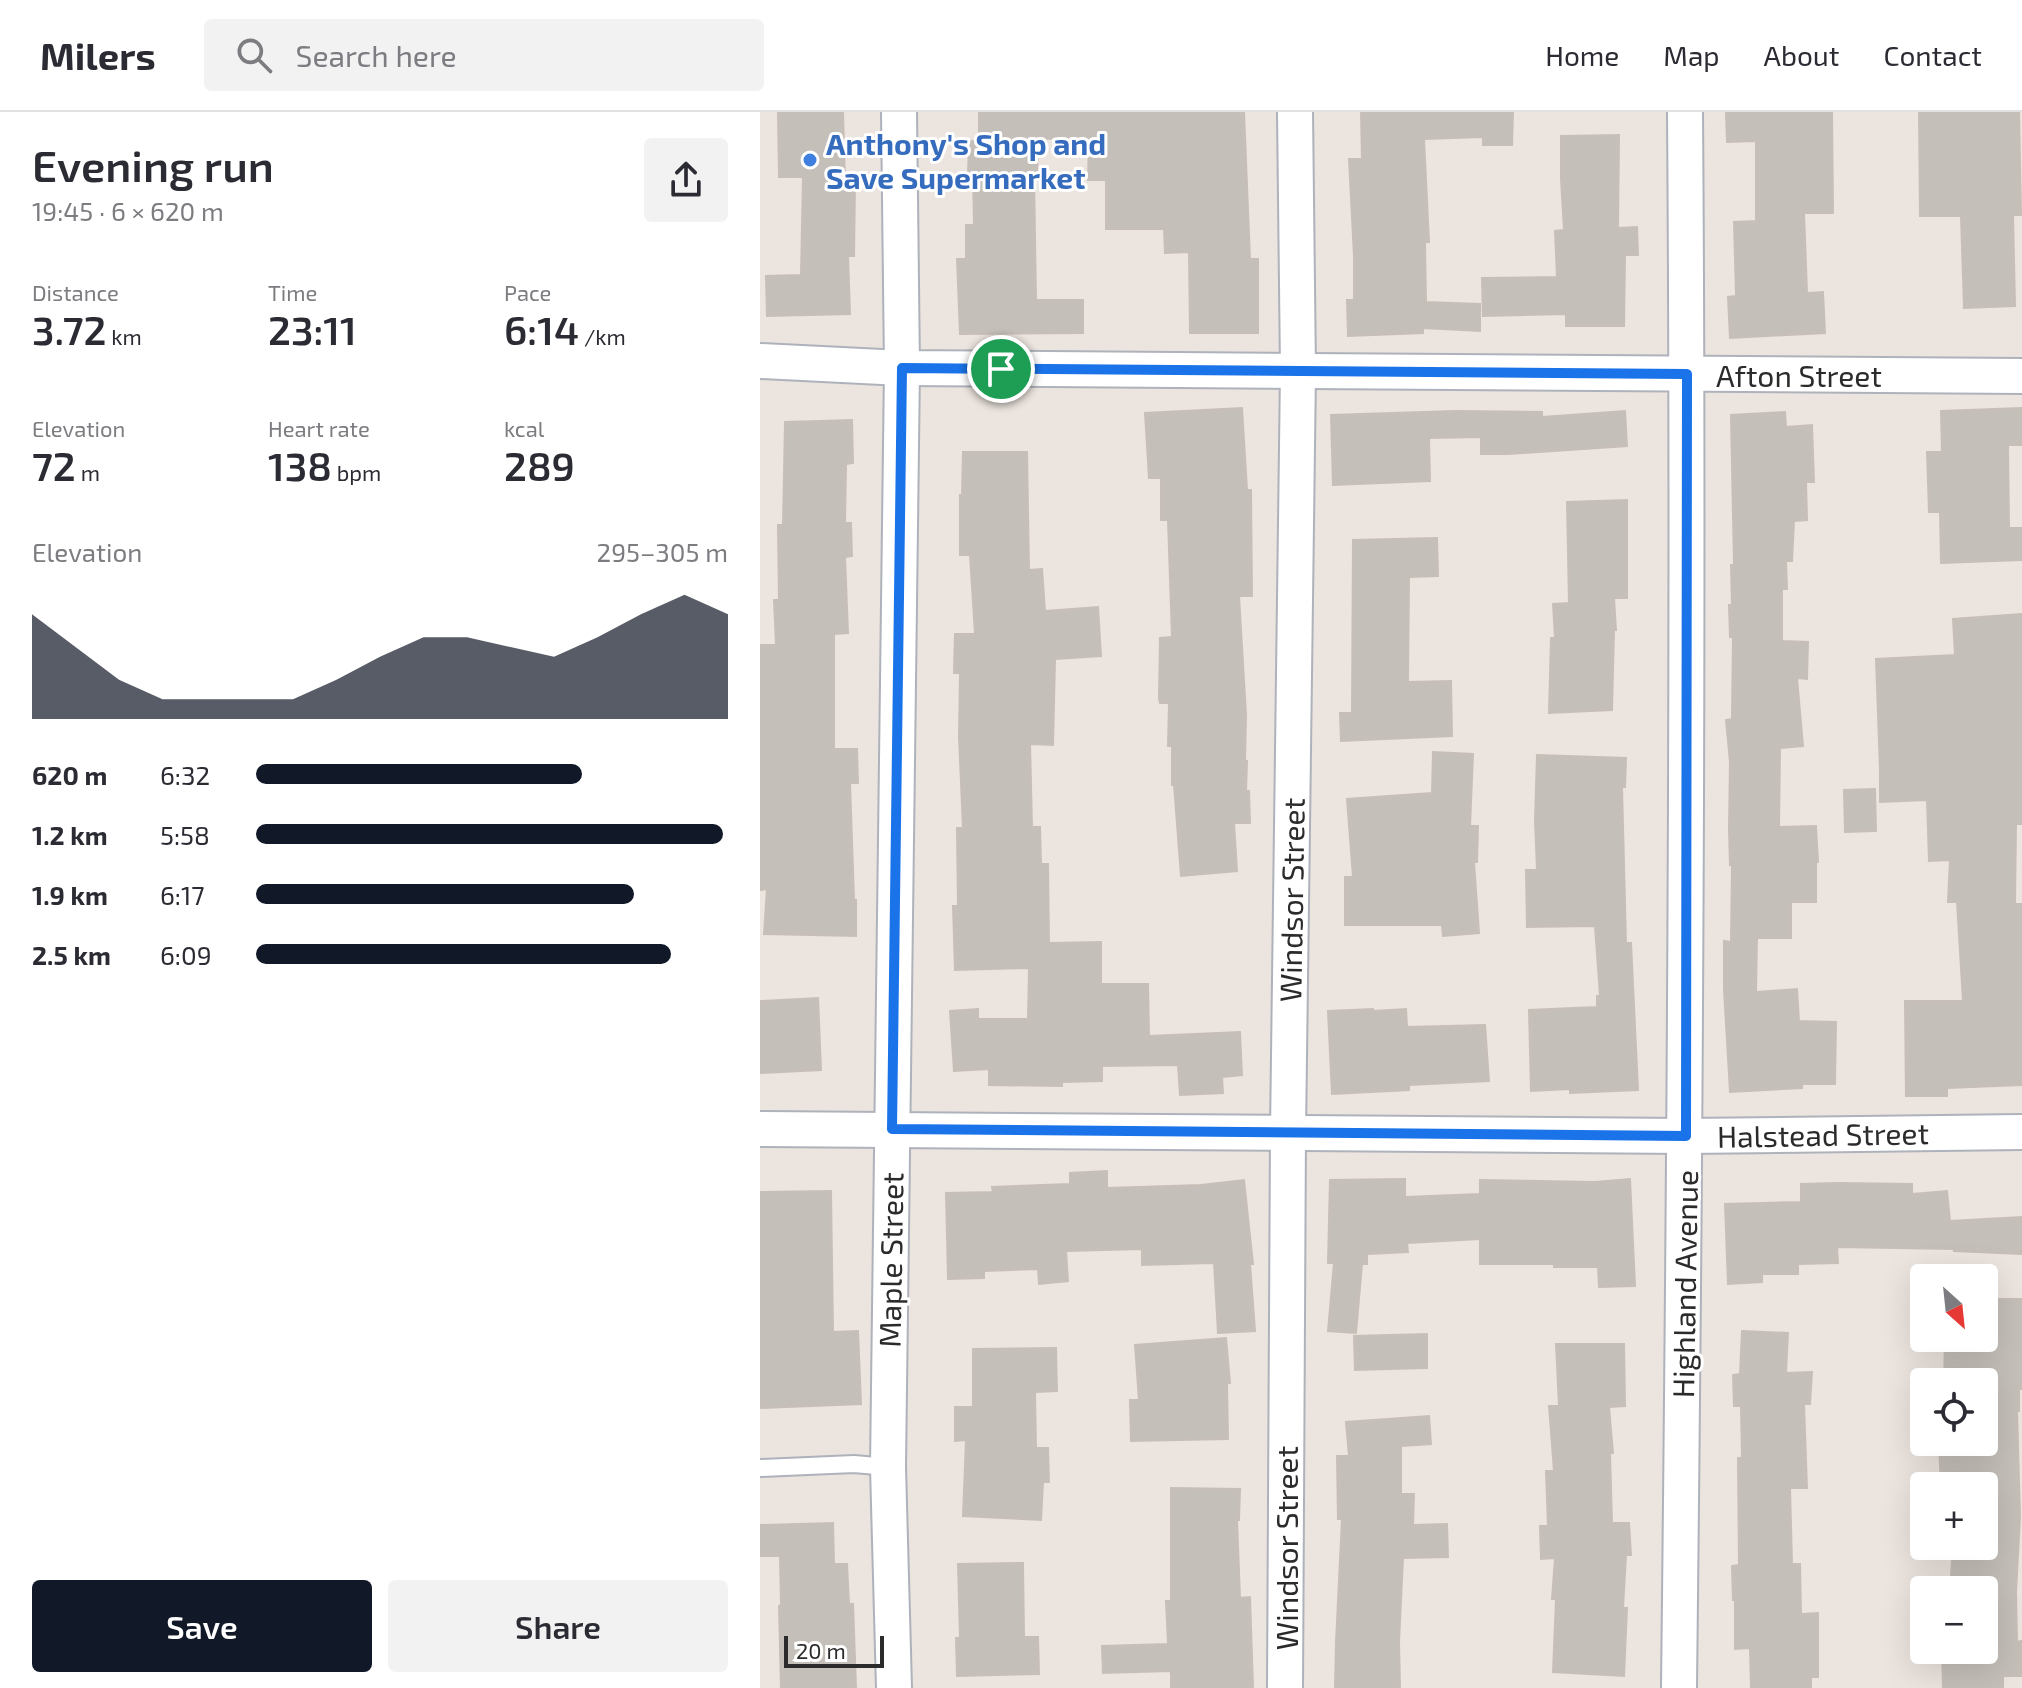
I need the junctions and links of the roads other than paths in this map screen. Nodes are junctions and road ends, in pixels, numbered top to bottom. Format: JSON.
{"nodes":[{"id":1,"x":899,"y":112,"type":"edge"},
{"id":2,"x":1295,"y":112,"type":"edge"},
{"id":3,"x":1685,"y":112,"type":"edge"},
{"id":4,"x":760,"y":361,"type":"edge"},
{"id":5,"x":902,"y":368,"type":"junction"},
{"id":6,"x":1298,"y":371,"type":"junction"},
{"id":7,"x":1687,"y":374,"type":"junction"},
{"id":8,"x":2022,"y":376,"type":"edge"},
{"id":9,"x":760,"y":1129,"type":"edge"},
{"id":10,"x":892,"y":1129,"type":"junction"},
{"id":11,"x":1288,"y":1132,"type":"junction"},
{"id":12,"x":2022,"y":1132,"type":"edge"},
{"id":13,"x":1686,"y":1136,"type":"junction"},
{"id":14,"x":888,"y":1467,"type":"junction"},
{"id":15,"x":760,"y":1468,"type":"edge"},
{"id":16,"x":894,"y":1688,"type":"edge"},
{"id":17,"x":1285,"y":1688,"type":"edge"},
{"id":18,"x":1679,"y":1688,"type":"edge"}],
"edges":[{"from":1,"to":5,"type":"street","name":"Maple Street"},
{"from":2,"to":6,"type":"street","name":"Windsor Street"},
{"from":3,"to":7,"type":"street","name":"Highland Avenue"},
{"from":4,"to":5,"type":"street","name":"Afton Street"},
{"from":5,"to":6,"type":"street","name":"Afton Street"},
{"from":5,"to":10,"type":"street","name":"Maple Street"},
{"from":6,"to":7,"type":"street","name":"Afton Street"},
{"from":6,"to":11,"type":"street","name":"Windsor Street"},
{"from":7,"to":8,"type":"street","name":"Afton Street"},
{"from":7,"to":13,"type":"street","name":"Highland Avenue"},
{"from":9,"to":10,"type":"street","name":"Halstead Street"},
{"from":10,"to":11,"type":"street","name":"Halstead Street"},
{"from":10,"to":14,"type":"street","name":"Maple Street"},
{"from":11,"to":13,"type":"street","name":"Halstead Street"},
{"from":11,"to":17,"type":"street","name":"Windsor Street"},
{"from":12,"to":13,"type":"street","name":"Halstead Street"},
{"from":13,"to":18,"type":"street","name":"Highland Avenue"},
{"from":14,"to":15,"type":"lane"},
{"from":14,"to":16,"type":"street","name":"Maple Street"}]}
